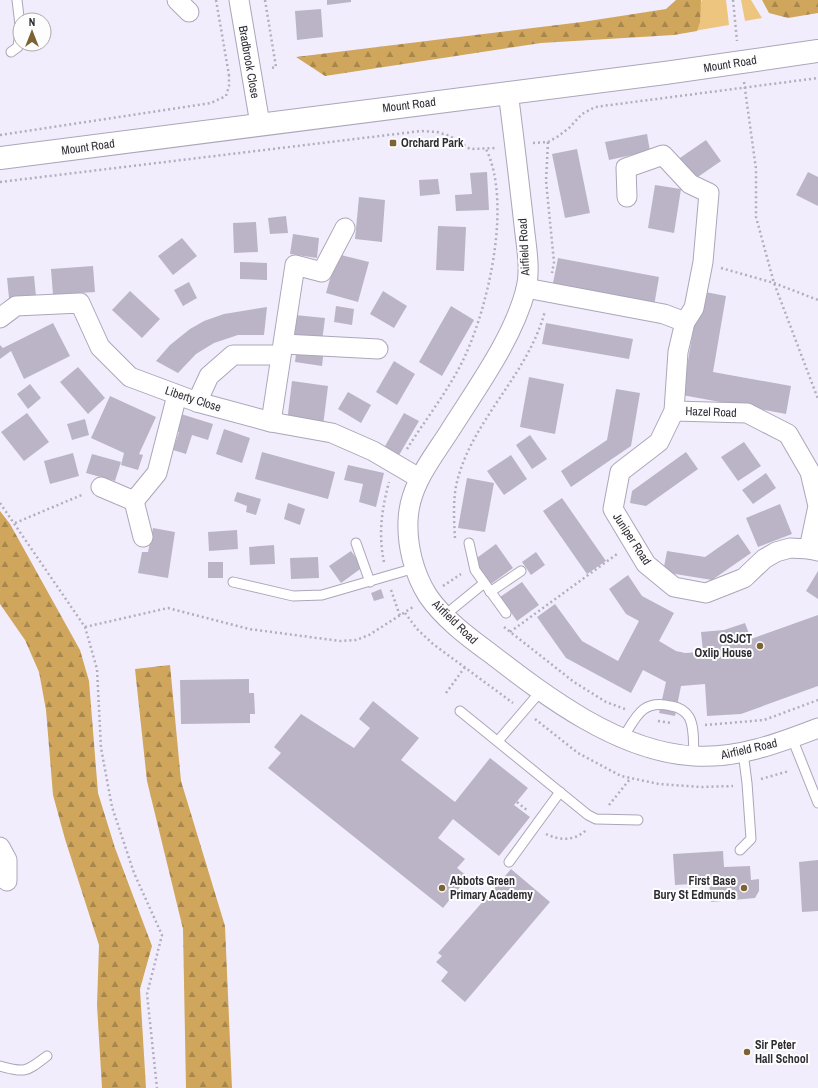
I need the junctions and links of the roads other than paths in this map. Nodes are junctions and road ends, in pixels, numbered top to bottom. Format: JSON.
{"nodes":[{"id":1,"x":17,"y":0,"type":"edge"},
{"id":2,"x":239,"y":0,"type":"edge"},
{"id":3,"x":18,"y":12,"type":"edge"},
{"id":4,"x":818,"y":51,"type":"edge"},
{"id":5,"x":508,"y":92,"type":"junction"},
{"id":6,"x":260,"y":124,"type":"junction"},
{"id":7,"x":0,"y":158,"type":"edge"},
{"id":8,"x":627,"y":198,"type":"dead end"},
{"id":9,"x":345,"y":228,"type":"dead end"},
{"id":10,"x":526,"y":288,"type":"junction"},
{"id":11,"x":0,"y":318,"type":"edge"},
{"id":12,"x":685,"y":322,"type":"junction"},
{"id":13,"x":282,"y":349,"type":"junction"},
{"id":14,"x":378,"y":349,"type":"dead end"},
{"id":15,"x":177,"y":395,"type":"junction"},
{"id":16,"x":197,"y":402,"type":"junction"},
{"id":17,"x":674,"y":410,"type":"junction"},
{"id":18,"x":271,"y":422,"type":"junction"},
{"id":19,"x":419,"y":478,"type":"junction"},
{"id":20,"x":101,"y":487,"type":"road end"},
{"id":21,"x":134,"y":501,"type":"junction"},
{"id":22,"x":143,"y":537,"type":"dead end"},
{"id":23,"x":356,"y":543,"type":"dead end"},
{"id":24,"x":469,"y":544,"type":"dead end"},
{"id":25,"x":814,"y":550,"type":"edge"},
{"id":26,"x":415,"y":568,"type":"junction"},
{"id":27,"x":521,"y":571,"type":"dead end"},
{"id":28,"x":233,"y":582,"type":"dead end"},
{"id":29,"x":370,"y":582,"type":"junction"},
{"id":30,"x":483,"y":584,"type":"junction"},
{"id":31,"x":490,"y":592,"type":"junction"},
{"id":32,"x":506,"y":613,"type":"dead end"},
{"id":33,"x":445,"y":615,"type":"junction"},
{"id":34,"x":540,"y":692,"type":"junction"},
{"id":35,"x":460,"y":711,"type":"dead end"},
{"id":36,"x":818,"y":728,"type":"edge"},
{"id":37,"x":623,"y":738,"type":"junction"},
{"id":38,"x":792,"y":738,"type":"junction"},
{"id":39,"x":498,"y":741,"type":"junction"},
{"id":40,"x":742,"y":752,"type":"junction"},
{"id":41,"x":694,"y":756,"type":"junction"},
{"id":42,"x":560,"y":792,"type":"junction"},
{"id":43,"x":818,"y":803,"type":"edge"},
{"id":44,"x":638,"y":820,"type":"dead end"},
{"id":45,"x":0,"y":847,"type":"edge"},
{"id":46,"x":740,"y":850,"type":"dead end"},
{"id":47,"x":509,"y":862,"type":"dead end"},
{"id":48,"x":7,"y":881,"type":"dead end"},
{"id":49,"x":47,"y":1056,"type":"dead end"},
{"id":50,"x":0,"y":1066,"type":"edge"}],
"edges":[{"from":1,"to":3,"type":"lane"},
{"from":2,"to":6,"type":"street","name":"Bradbrook Close"},
{"from":4,"to":5,"type":"street","name":"Mount Road"},
{"from":5,"to":6,"type":"street","name":"Mount Road"},
{"from":5,"to":10,"type":"street","name":"Airfield Road"},
{"from":6,"to":7,"type":"street","name":"Mount Road"},
{"from":8,"to":12,"type":"street","name":"Juniper Road"},
{"from":9,"to":13,"type":"street"},
{"from":10,"to":12,"type":"street"},
{"from":10,"to":19,"type":"street","name":"Airfield Road"},
{"from":11,"to":15,"type":"street","name":"Liberty Close"},
{"from":12,"to":17,"type":"street","name":"Juniper Road"},
{"from":13,"to":14,"type":"street"},
{"from":13,"to":16,"type":"street"},
{"from":13,"to":18,"type":"street"},
{"from":15,"to":16,"type":"street","name":"Liberty Close"},
{"from":15,"to":21,"type":"street"},
{"from":16,"to":18,"type":"street","name":"Liberty Close"},
{"from":17,"to":25,"type":"street","name":"Hazel Road"},
{"from":17,"to":25,"type":"street","name":"Juniper Road"},
{"from":18,"to":19,"type":"street","name":"Liberty Close"},
{"from":19,"to":26,"type":"street","name":"Airfield Road"},
{"from":20,"to":21,"type":"street"},
{"from":21,"to":22,"type":"street"},
{"from":23,"to":29,"type":"lane"},
{"from":24,"to":30,"type":"lane"},
{"from":26,"to":29,"type":"lane"},
{"from":26,"to":33,"type":"street","name":"Airfield Road"},
{"from":27,"to":31,"type":"lane"},
{"from":28,"to":29,"type":"lane"},
{"from":30,"to":31,"type":"lane"},
{"from":30,"to":33,"type":"lane"},
{"from":31,"to":32,"type":"lane"},
{"from":33,"to":34,"type":"street","name":"Airfield Road"},
{"from":34,"to":37,"type":"street","name":"Airfield Road"},
{"from":34,"to":39,"type":"lane"},
{"from":35,"to":39,"type":"lane"},
{"from":36,"to":38,"type":"street","name":"Airfield Road"},
{"from":37,"to":41,"type":"street","name":"Airfield Road"},
{"from":37,"to":41,"type":"lane"},
{"from":38,"to":40,"type":"street","name":"Airfield Road"},
{"from":38,"to":43,"type":"lane"},
{"from":39,"to":42,"type":"lane"},
{"from":40,"to":41,"type":"street","name":"Airfield Road"},
{"from":40,"to":46,"type":"lane"},
{"from":42,"to":44,"type":"lane"},
{"from":42,"to":47,"type":"lane"},
{"from":45,"to":48,"type":"street"},
{"from":49,"to":50,"type":"lane"}]}
